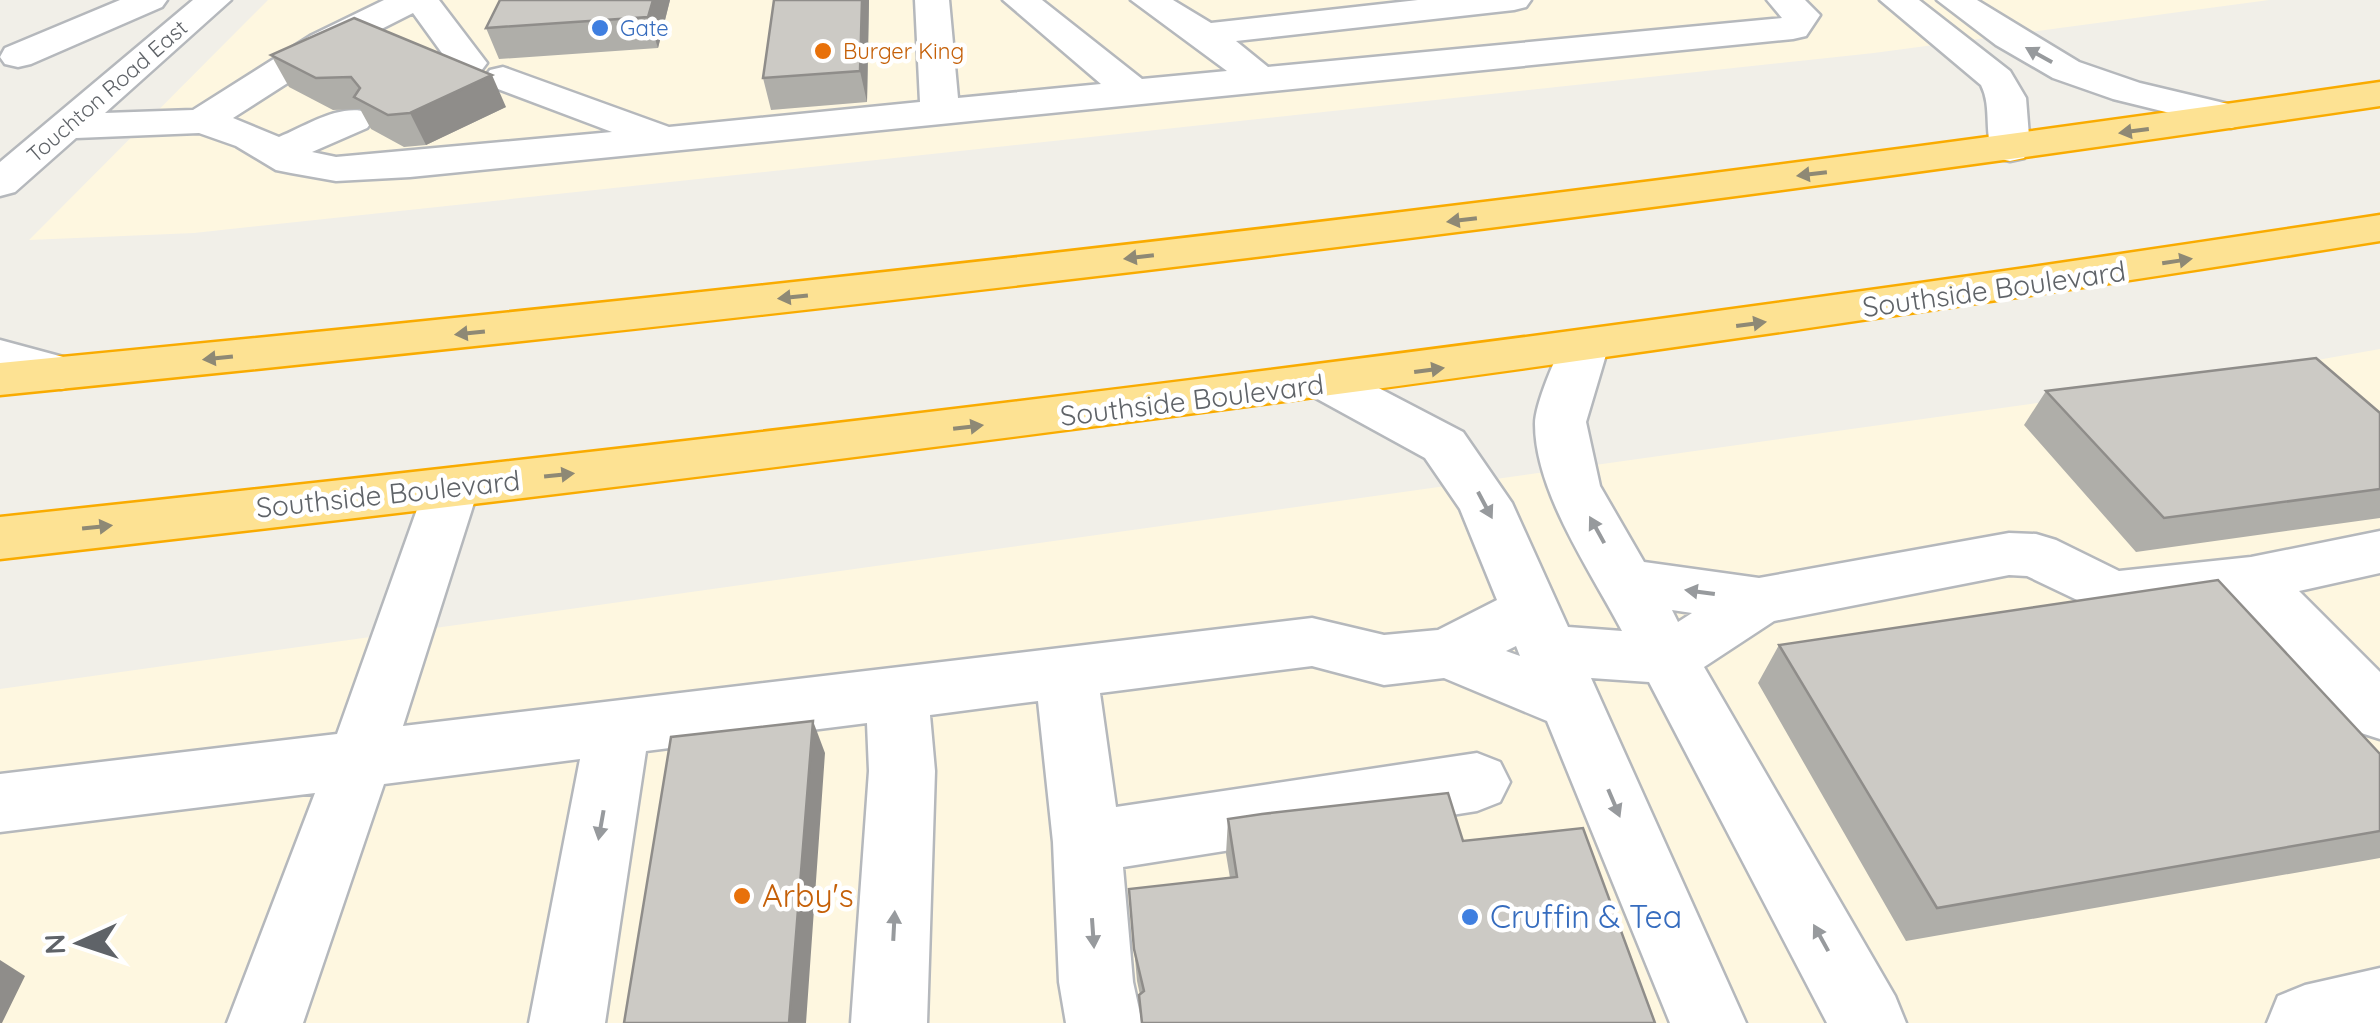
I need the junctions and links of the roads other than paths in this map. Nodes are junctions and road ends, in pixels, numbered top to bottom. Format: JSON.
{"nodes":[{"id":1,"x":96,"y":0,"type":"edge"},
{"id":2,"x":150,"y":0,"type":"edge"},
{"id":3,"x":214,"y":0,"type":"edge"},
{"id":4,"x":412,"y":0,"type":"edge"},
{"id":5,"x":421,"y":0,"type":"edge"},
{"id":6,"x":932,"y":0,"type":"edge"},
{"id":7,"x":1020,"y":0,"type":"edge"},
{"id":8,"x":1148,"y":0,"type":"edge"},
{"id":9,"x":1514,"y":0,"type":"edge"},
{"id":10,"x":1784,"y":0,"type":"edge"},
{"id":11,"x":1898,"y":0,"type":"edge"},
{"id":12,"x":1954,"y":0,"type":"edge"},
{"id":13,"x":1205,"y":34,"type":"junction"},
{"id":14,"x":9,"y":62,"type":"edge"},
{"id":15,"x":1260,"y":79,"type":"junction"},
{"id":16,"x":1137,"y":94,"type":"junction"},
{"id":17,"x":2380,"y":94,"type":"edge"},
{"id":18,"x":336,"y":111,"type":"edge"},
{"id":19,"x":940,"y":113,"type":"junction"},
{"id":20,"x":2231,"y":116,"type":"junction"},
{"id":21,"x":202,"y":121,"type":"junction"},
{"id":22,"x":66,"y":127,"type":"junction"},
{"id":23,"x":664,"y":138,"type":"junction"},
{"id":24,"x":396,"y":143,"type":"edge"},
{"id":25,"x":261,"y":144,"type":"junction"},
{"id":26,"x":2010,"y":149,"type":"junction"},
{"id":27,"x":336,"y":170,"type":"junction"},
{"id":28,"x":0,"y":183,"type":"edge"},
{"id":29,"x":2380,"y":228,"type":"edge"},
{"id":30,"x":1584,"y":348,"type":"junction"},
{"id":31,"x":0,"y":356,"type":"edge"},
{"id":32,"x":61,"y":374,"type":"junction"},
{"id":33,"x":0,"y":379,"type":"edge"},
{"id":34,"x":1330,"y":384,"type":"junction"},
{"id":35,"x":452,"y":487,"type":"junction"},
{"id":36,"x":0,"y":538,"type":"edge"},
{"id":37,"x":2380,"y":552,"type":"edge"},
{"id":38,"x":2251,"y":579,"type":"junction"},
{"id":39,"x":1625,"y":581,"type":"junction"},
{"id":40,"x":1758,"y":600,"type":"junction"},
{"id":41,"x":1447,"y":653,"type":"junction"},
{"id":42,"x":1551,"y":655,"type":"junction"},
{"id":43,"x":1668,"y":660,"type":"junction"},
{"id":44,"x":1066,"y":673,"type":"junction"},
{"id":45,"x":897,"y":694,"type":"junction"},
{"id":46,"x":2380,"y":712,"type":"edge"},
{"id":47,"x":618,"y":728,"type":"junction"},
{"id":48,"x":360,"y":760,"type":"junction"},
{"id":49,"x":1477,"y":782,"type":"dead end"},
{"id":50,"x":0,"y":803,"type":"edge"},
{"id":51,"x":1086,"y":842,"type":"junction"},
{"id":52,"x":2380,"y":1005,"type":"edge"},
{"id":53,"x":265,"y":1023,"type":"edge"},
{"id":54,"x":567,"y":1023,"type":"edge"},
{"id":55,"x":889,"y":1023,"type":"edge"},
{"id":56,"x":1104,"y":1023,"type":"edge"},
{"id":57,"x":1708,"y":1023,"type":"edge"},
{"id":58,"x":1868,"y":1023,"type":"edge"},
{"id":59,"x":2305,"y":1023,"type":"edge"}],
"edges":[{"from":1,"to":14,"type":"street"},
{"from":2,"to":14,"type":"street"},
{"from":3,"to":22,"type":"street","name":"Touchton Road East"},
{"from":4,"to":21,"type":"street"},
{"from":5,"to":23,"type":"street"},
{"from":6,"to":19,"type":"street"},
{"from":7,"to":16,"type":"street"},
{"from":8,"to":13,"type":"street"},
{"from":9,"to":13,"type":"street"},
{"from":10,"to":15,"type":"street"},
{"from":11,"to":26,"type":"street"},
{"from":20,"to":12,"type":"street","one_way":true},
{"from":13,"to":15,"type":"street"},
{"from":15,"to":16,"type":"street"},
{"from":16,"to":19,"type":"street"},
{"from":17,"to":20,"type":"highway"},
{"from":18,"to":25,"type":"street"},
{"from":19,"to":23,"type":"street"},
{"from":20,"to":26,"type":"highway","one_way":true},
{"from":21,"to":22,"type":"street"},
{"from":21,"to":25,"type":"street"},
{"from":22,"to":28,"type":"street","name":"Touchton Road East"},
{"from":23,"to":27,"type":"street"},
{"from":24,"to":27,"type":"street"},
{"from":25,"to":27,"type":"street"},
{"from":26,"to":32,"type":"highway","one_way":true},
{"from":30,"to":29,"type":"highway","name":"Southside Boulevard","one_way":true},
{"from":34,"to":30,"type":"highway","name":"Southside Boulevard","one_way":true},
{"from":39,"to":30,"type":"street","one_way":true},
{"from":31,"to":32,"type":"street"},
{"from":32,"to":33,"type":"highway"},
{"from":35,"to":34,"type":"highway","name":"Southside Boulevard","one_way":true},
{"from":34,"to":42,"type":"street","one_way":true},
{"from":36,"to":35,"type":"highway","name":"Southside Boulevard","one_way":true},
{"from":35,"to":48,"type":"street"},
{"from":37,"to":38,"type":"street"},
{"from":38,"to":40,"type":"street"},
{"from":38,"to":46,"type":"street"},
{"from":40,"to":39,"type":"street","one_way":true},
{"from":39,"to":43,"type":"street"},
{"from":40,"to":43,"type":"street"},
{"from":41,"to":42,"type":"street"},
{"from":41,"to":42,"type":"street"},
{"from":41,"to":44,"type":"street"},
{"from":42,"to":43,"type":"street"},
{"from":42,"to":57,"type":"street","one_way":true},
{"from":58,"to":43,"type":"street","one_way":true},
{"from":44,"to":45,"type":"street"},
{"from":44,"to":51,"type":"street"},
{"from":45,"to":47,"type":"street"},
{"from":55,"to":45,"type":"street","one_way":true},
{"from":47,"to":48,"type":"street"},
{"from":47,"to":54,"type":"street","one_way":true},
{"from":48,"to":50,"type":"street"},
{"from":48,"to":53,"type":"street"},
{"from":49,"to":51,"type":"street"},
{"from":51,"to":56,"type":"street","one_way":true},
{"from":52,"to":59,"type":"street"}]}
